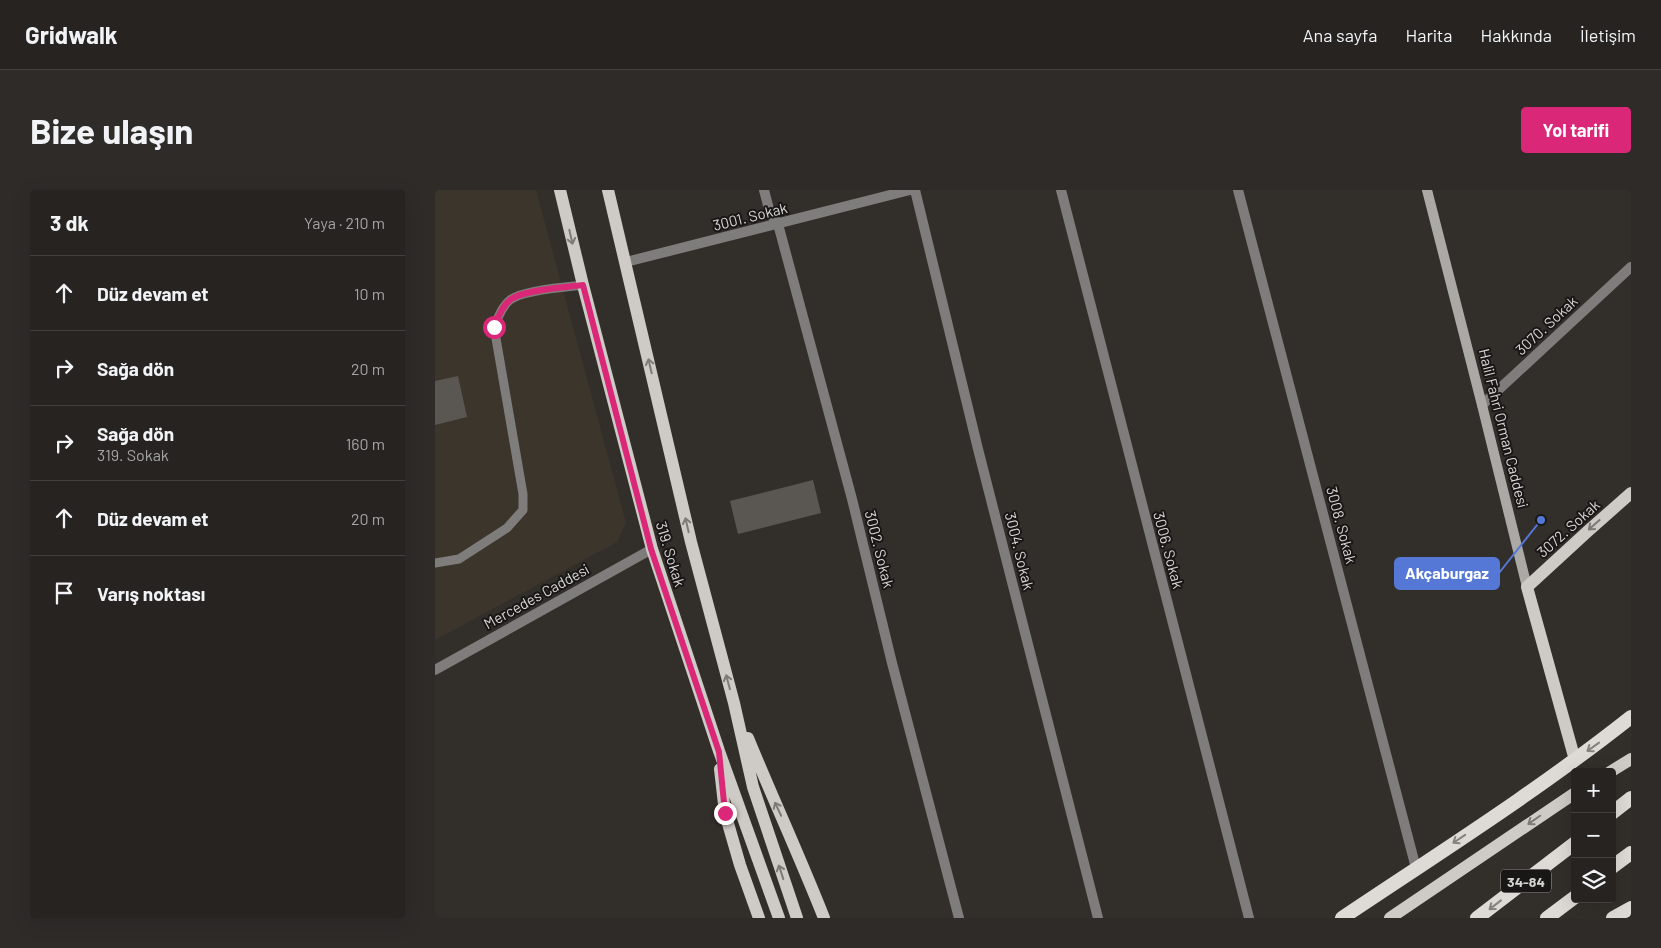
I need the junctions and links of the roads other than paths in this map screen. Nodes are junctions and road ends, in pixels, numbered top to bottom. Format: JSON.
{"nodes":[{"id":1,"x":560,"y":190,"type":"edge"},
{"id":2,"x":608,"y":190,"type":"edge"},
{"id":3,"x":764,"y":190,"type":"edge"},
{"id":4,"x":910,"y":190,"type":"edge"},
{"id":5,"x":915,"y":190,"type":"edge"},
{"id":6,"x":1061,"y":190,"type":"edge"},
{"id":7,"x":1238,"y":190,"type":"edge"},
{"id":8,"x":1427,"y":190,"type":"edge"},
{"id":9,"x":778,"y":224,"type":"junction"},
{"id":10,"x":626,"y":262,"type":"junction"},
{"id":11,"x":1631,"y":267,"type":"edge"},
{"id":12,"x":583,"y":285,"type":"junction"},
{"id":13,"x":1482,"y":405,"type":"junction"},
{"id":14,"x":1631,"y":493,"type":"edge"},
{"id":15,"x":651,"y":549,"type":"junction"},
{"id":16,"x":435,"y":563,"type":"edge"},
{"id":17,"x":1527,"y":588,"type":"junction"},
{"id":18,"x":435,"y":670,"type":"edge"},
{"id":19,"x":734,"y":703,"type":"junction"},
{"id":20,"x":1631,"y":717,"type":"edge"},
{"id":21,"x":719,"y":752,"type":"junction"},
{"id":22,"x":1631,"y":759,"type":"edge"},
{"id":23,"x":1575,"y":760,"type":"junction"},
{"id":24,"x":1616,"y":768,"type":"edge"},
{"id":25,"x":1571,"y":796,"type":"edge"},
{"id":26,"x":1631,"y":798,"type":"edge"},
{"id":27,"x":1616,"y":810,"type":"edge"},
{"id":28,"x":1571,"y":846,"type":"edge"},
{"id":29,"x":1631,"y":853,"type":"edge"},
{"id":30,"x":1616,"y":864,"type":"edge"},
{"id":31,"x":1416,"y":868,"type":"junction"},
{"id":32,"x":1571,"y":900,"type":"edge"},
{"id":33,"x":1631,"y":908,"type":"edge"},
{"id":34,"x":759,"y":918,"type":"edge"},
{"id":35,"x":779,"y":918,"type":"edge"},
{"id":36,"x":797,"y":918,"type":"edge"},
{"id":37,"x":824,"y":918,"type":"edge"},
{"id":38,"x":959,"y":918,"type":"edge"},
{"id":39,"x":1098,"y":918,"type":"edge"},
{"id":40,"x":1249,"y":918,"type":"edge"},
{"id":41,"x":1342,"y":918,"type":"edge"},
{"id":42,"x":1390,"y":918,"type":"edge"},
{"id":43,"x":1477,"y":918,"type":"edge"},
{"id":44,"x":1547,"y":918,"type":"edge"},
{"id":45,"x":1613,"y":918,"type":"edge"}],
"edges":[{"from":1,"to":12,"type":"main road","name":"319. Sokak","one_way":true},
{"from":2,"to":10,"type":"main road","name":"319. Sokak"},
{"from":3,"to":9,"type":"street","name":"3002. Sokak"},
{"from":4,"to":9,"type":"street","name":"3001. Sokak"},
{"from":5,"to":39,"type":"street","name":"3004. Sokak"},
{"from":6,"to":40,"type":"street","name":"3006. Sokak"},
{"from":7,"to":31,"type":"street","name":"3008. Sokak"},
{"from":8,"to":13,"type":"main road","name":"Halil Fahri Orman Caddesi"},
{"from":9,"to":10,"type":"street","name":"3001. Sokak"},
{"from":9,"to":38,"type":"street","name":"3002. Sokak"},
{"from":19,"to":10,"type":"main road","name":"319. Sokak","one_way":true},
{"from":11,"to":13,"type":"street","name":"3070. Sokak"},
{"from":12,"to":15,"type":"main road","name":"319. Sokak"},
{"from":12,"to":16,"type":"lane"},
{"from":13,"to":17,"type":"main road","name":"Halil Fahri Orman Caddesi"},
{"from":14,"to":17,"type":"main road","name":"3072. Sokak","one_way":true},
{"from":15,"to":18,"type":"street","name":"Mercedes Caddesi"},
{"from":15,"to":21,"type":"main road","name":"319. Sokak"},
{"from":17,"to":23,"type":"main road","name":"Halil Fahri Orman Caddesi"},
{"from":36,"to":19,"type":"main road","name":"319. Sokak","one_way":true},
{"from":37,"to":19,"type":"main road","one_way":true},
{"from":20,"to":23,"type":"highway","one_way":true},
{"from":21,"to":34,"type":"main road"},
{"from":21,"to":35,"type":"main road","name":"319. Sokak"},
{"from":22,"to":24,"type":"main road"},
{"from":23,"to":31,"type":"highway","one_way":true},
{"from":25,"to":42,"type":"main road","one_way":true},
{"from":26,"to":27,"type":"highway"},
{"from":28,"to":43,"type":"highway","number":"34-84","one_way":true},
{"from":29,"to":30,"type":"highway"},
{"from":31,"to":41,"type":"highway"},
{"from":32,"to":44,"type":"highway","number":"34-84"},
{"from":33,"to":45,"type":"highway"}]}
